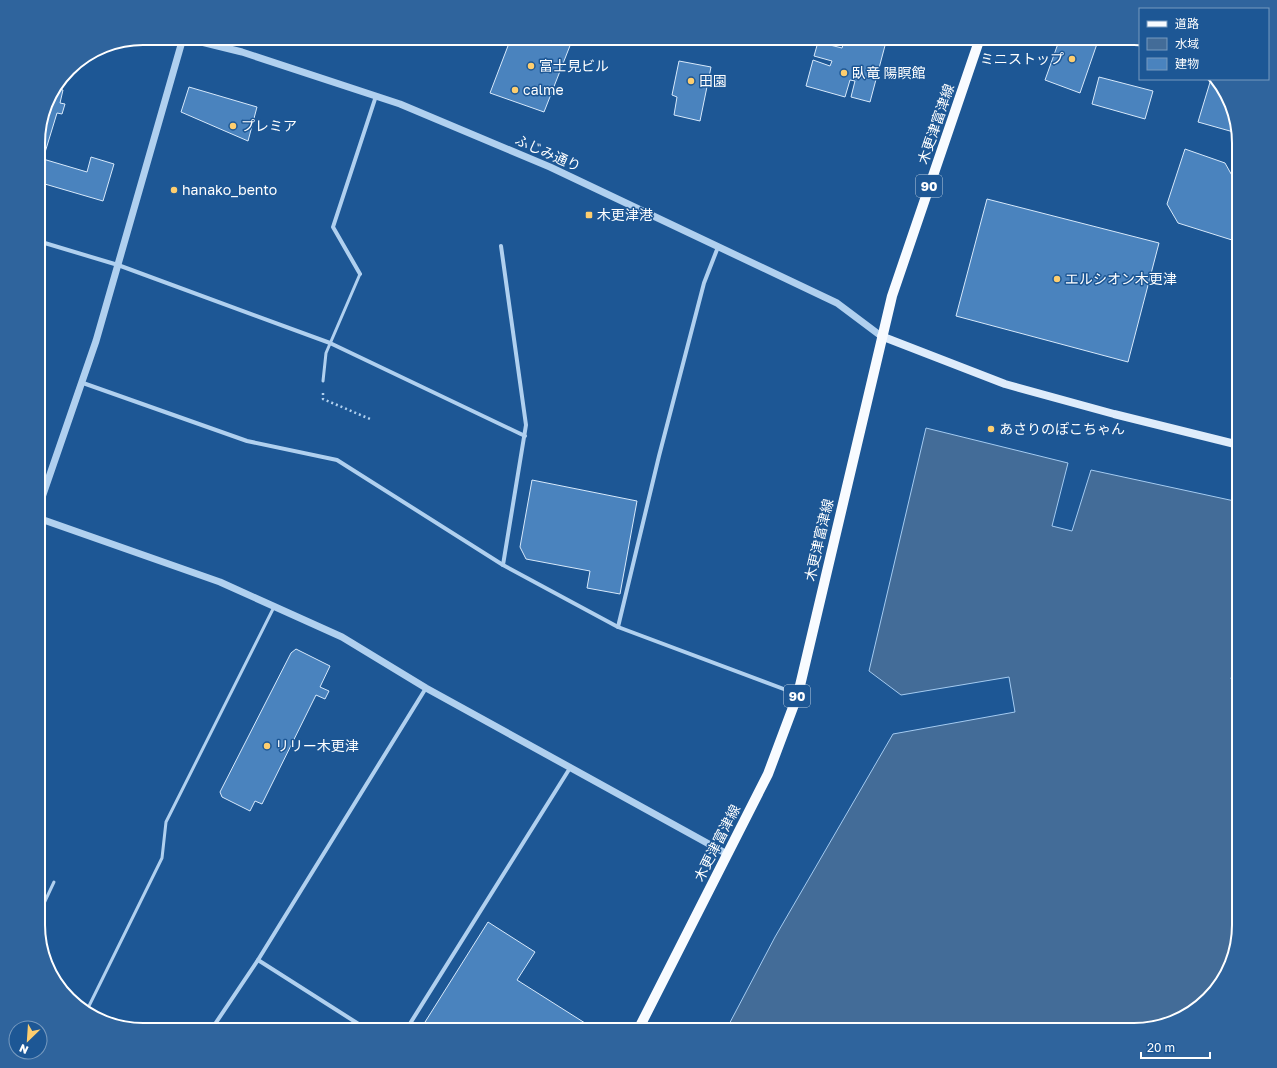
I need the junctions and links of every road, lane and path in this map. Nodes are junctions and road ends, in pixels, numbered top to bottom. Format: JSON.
{"nodes":[{"id":1,"x":182,"y":45,"type":"edge"},
{"id":2,"x":213,"y":45,"type":"edge"},
{"id":3,"x":978,"y":45,"type":"edge"},
{"id":4,"x":376,"y":96,"type":"junction"},
{"id":5,"x":45,"y":243,"type":"edge"},
{"id":6,"x":501,"y":246,"type":"dead end"},
{"id":7,"x":718,"y":247,"type":"junction"},
{"id":8,"x":118,"y":265,"type":"junction"},
{"id":9,"x":360,"y":274,"type":"joint"},
{"id":10,"x":881,"y":336,"type":"junction"},
{"id":11,"x":330,"y":343,"type":"junction"},
{"id":12,"x":322,"y":381,"type":"joint"},
{"id":13,"x":83,"y":383,"type":"junction"},
{"id":14,"x":370,"y":419,"type":"dead end"},
{"id":15,"x":525,"y":436,"type":"junction"},
{"id":16,"x":1232,"y":442,"type":"edge"},
{"id":17,"x":45,"y":489,"type":"edge"},
{"id":18,"x":45,"y":520,"type":"edge"},
{"id":19,"x":503,"y":565,"type":"junction"},
{"id":20,"x":274,"y":606,"type":"junction"},
{"id":21,"x":618,"y":627,"type":"junction"},
{"id":22,"x":426,"y":688,"type":"junction"},
{"id":23,"x":798,"y":694,"type":"junction"},
{"id":24,"x":570,"y":768,"type":"junction"},
{"id":25,"x":727,"y":854,"type":"junction"},
{"id":26,"x":54,"y":882,"type":"dead end"},
{"id":27,"x":45,"y":901,"type":"edge"},
{"id":28,"x":258,"y":960,"type":"junction"},
{"id":29,"x":88,"y":1007,"type":"edge"},
{"id":30,"x":216,"y":1023,"type":"edge"},
{"id":31,"x":357,"y":1023,"type":"edge"},
{"id":32,"x":410,"y":1023,"type":"edge"},
{"id":33,"x":642,"y":1023,"type":"edge"}],
"edges":[{"from":1,"to":8,"type":"street"},
{"from":2,"to":4,"type":"street","name":"ふじみ通り"},
{"from":3,"to":10,"type":"main road","name":"木更津富津線","number":"90"},
{"from":4,"to":7,"type":"street","name":"ふじみ通り"},
{"from":4,"to":9,"type":"street"},
{"from":5,"to":8,"type":"street"},
{"from":6,"to":15,"type":"street"},
{"from":7,"to":10,"type":"street","name":"ふじみ通り"},
{"from":7,"to":21,"type":"street"},
{"from":8,"to":11,"type":"street"},
{"from":8,"to":13,"type":"street"},
{"from":9,"to":11,"type":"lane"},
{"from":10,"to":16,"type":"main road"},
{"from":10,"to":23,"type":"main road","name":"木更津富津線","number":"90"},
{"from":11,"to":12,"type":"lane"},
{"from":11,"to":15,"type":"street"},
{"from":12,"to":14,"type":"path"},
{"from":13,"to":17,"type":"street"},
{"from":13,"to":19,"type":"street"},
{"from":15,"to":19,"type":"street"},
{"from":18,"to":20,"type":"street"},
{"from":19,"to":21,"type":"street"},
{"from":20,"to":22,"type":"street"},
{"from":20,"to":29,"type":"lane"},
{"from":21,"to":23,"type":"street"},
{"from":22,"to":24,"type":"street"},
{"from":22,"to":28,"type":"street"},
{"from":23,"to":25,"type":"main road","name":"木更津富津線","number":"90"},
{"from":24,"to":25,"type":"street"},
{"from":24,"to":32,"type":"street"},
{"from":25,"to":33,"type":"main road","name":"木更津富津線","number":"90"},
{"from":26,"to":27,"type":"lane"},
{"from":28,"to":30,"type":"street"},
{"from":28,"to":31,"type":"street"}]}
